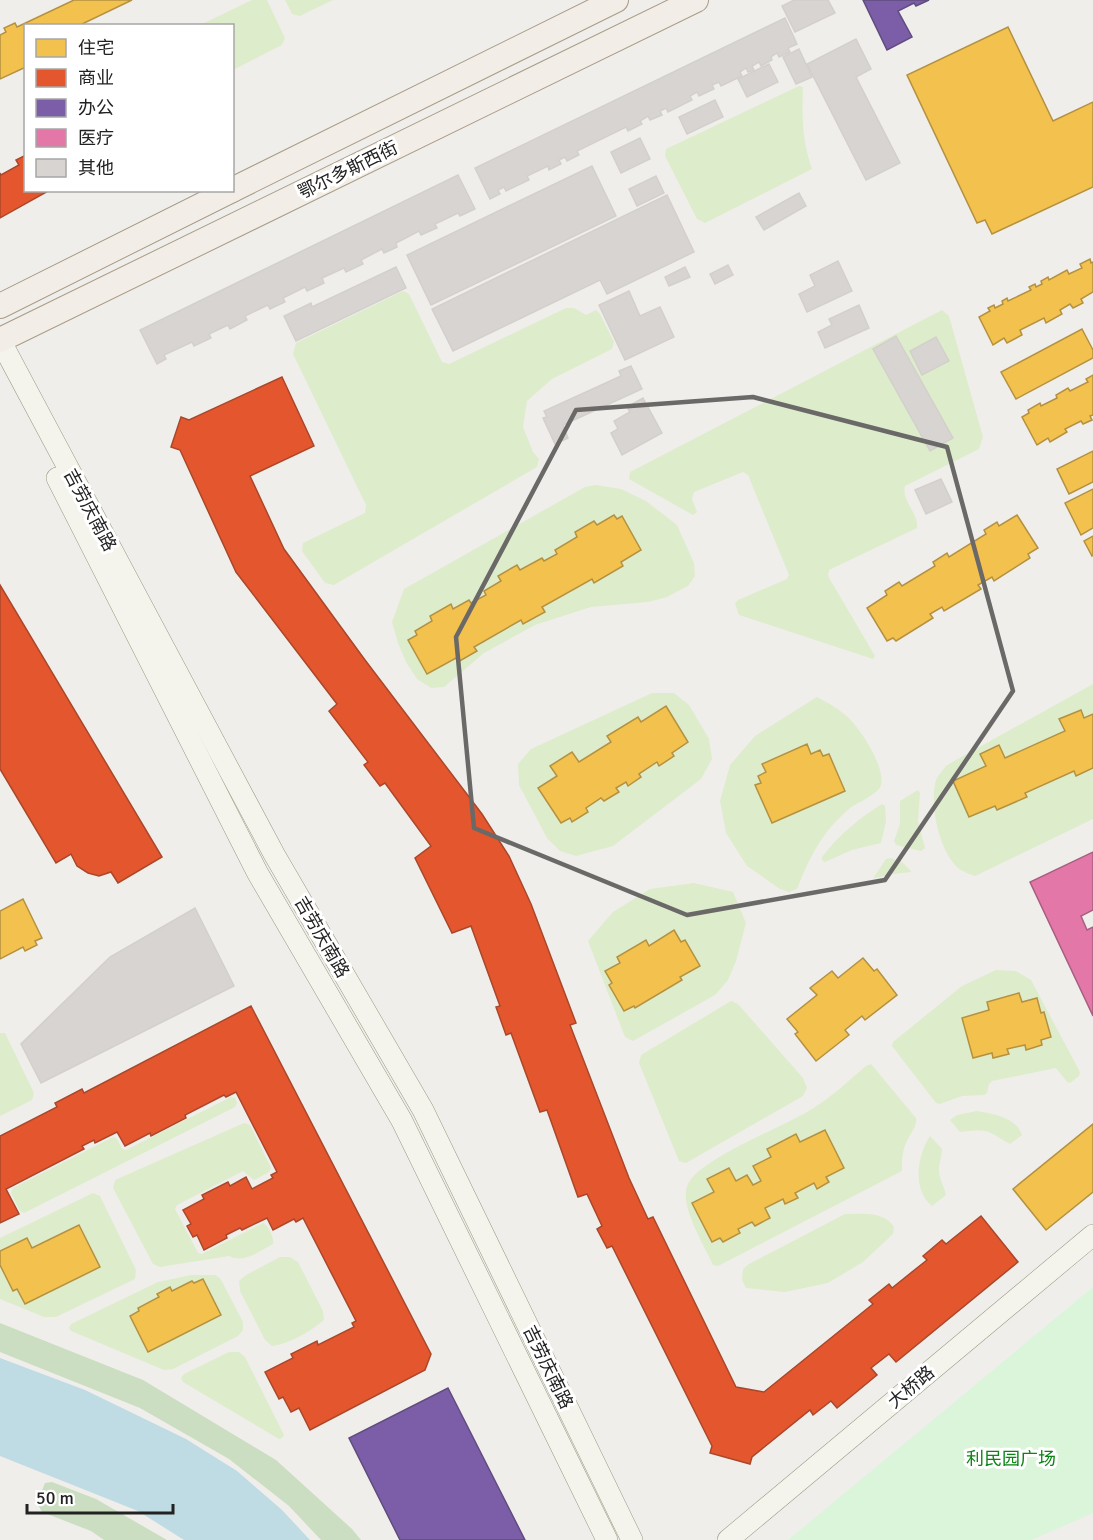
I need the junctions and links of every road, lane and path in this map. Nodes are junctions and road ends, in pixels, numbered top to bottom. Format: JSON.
{"nodes":[{"id":1,"x":616,"y":0,"type":"edge"},
{"id":2,"x":696,"y":0,"type":"edge"},
{"id":3,"x":234,"y":189,"type":"edge"},
{"id":4,"x":228,"y":192,"type":"edge"},
{"id":5,"x":0,"y":306,"type":"edge"},
{"id":6,"x":0,"y":340,"type":"edge"},
{"id":7,"x":0,"y":365,"type":"edge"},
{"id":8,"x":1093,"y":1235,"type":"edge"},
{"id":9,"x":608,"y":1540,"type":"edge"},
{"id":10,"x":632,"y":1540,"type":"edge"},
{"id":11,"x":728,"y":1540,"type":"edge"}],
"edges":[{"from":1,"to":3,"type":"main road","name":"鄂尔多斯西街"},
{"from":2,"to":6,"type":"main road","name":"鄂尔多斯西街"},
{"from":4,"to":5,"type":"main road","name":"鄂尔多斯西街"},
{"from":6,"to":10,"type":"main road","name":"吉劳庆南路"},
{"from":7,"to":9,"type":"main road","name":"吉劳庆南路"},
{"from":8,"to":11,"type":"main road","name":"大桥路"}]}
